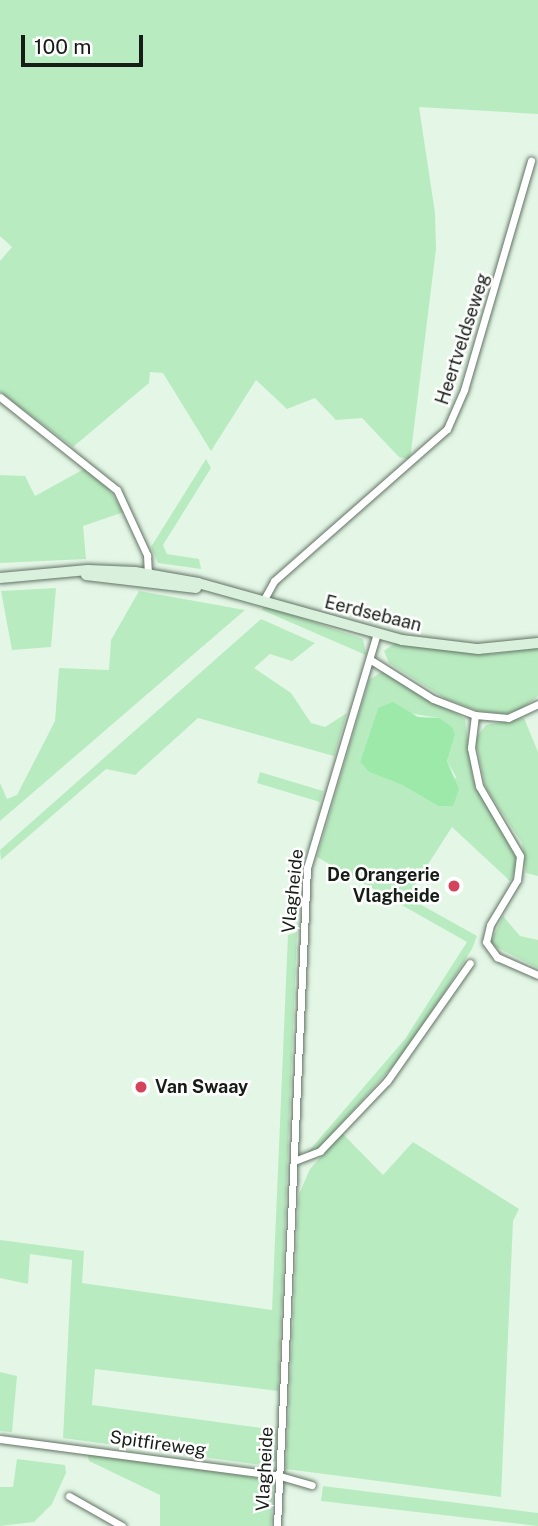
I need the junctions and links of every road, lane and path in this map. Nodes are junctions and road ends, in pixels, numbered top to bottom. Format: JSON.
{"nodes":[{"id":1,"x":531,"y":161,"type":"dead end"},
{"id":2,"x":529,"y":174,"type":"junction"},
{"id":3,"x":538,"y":176,"type":"edge"},
{"id":4,"x":0,"y":397,"type":"edge"},
{"id":5,"x":0,"y":578,"type":"edge"},
{"id":6,"x":148,"y":578,"type":"junction"},
{"id":7,"x":263,"y":601,"type":"junction"},
{"id":8,"x":377,"y":633,"type":"junction"},
{"id":9,"x":538,"y":643,"type":"edge"},
{"id":10,"x":371,"y":660,"type":"junction"},
{"id":11,"x":538,"y":704,"type":"edge"},
{"id":12,"x":475,"y":715,"type":"junction"},
{"id":13,"x":470,"y":963,"type":"dead end"},
{"id":14,"x":538,"y":975,"type":"edge"},
{"id":15,"x":294,"y":1161,"type":"junction"},
{"id":16,"x":0,"y":1439,"type":"edge"},
{"id":17,"x":280,"y":1476,"type":"junction"},
{"id":18,"x":312,"y":1485,"type":"dead end"},
{"id":19,"x":69,"y":1496,"type":"dead end"},
{"id":20,"x":122,"y":1526,"type":"edge"},
{"id":21,"x":277,"y":1526,"type":"edge"}],
"edges":[{"from":1,"to":2,"type":"street","name":"Heertveldseweg"},
{"from":2,"to":3,"type":"street"},
{"from":2,"to":7,"type":"street","name":"Heertveldseweg"},
{"from":4,"to":6,"type":"street"},
{"from":5,"to":6,"type":"main road","name":"Eerdsebaan"},
{"from":6,"to":7,"type":"main road","name":"Eerdsebaan"},
{"from":7,"to":8,"type":"main road","name":"Eerdsebaan"},
{"from":8,"to":9,"type":"main road","name":"Eerdsebaan"},
{"from":8,"to":10,"type":"street","name":"Vlagheide"},
{"from":10,"to":12,"type":"street"},
{"from":10,"to":15,"type":"street","name":"Vlagheide"},
{"from":11,"to":12,"type":"street"},
{"from":12,"to":14,"type":"street"},
{"from":13,"to":15,"type":"street"},
{"from":15,"to":17,"type":"street","name":"Vlagheide"},
{"from":16,"to":17,"type":"street","name":"Spitfireweg"},
{"from":17,"to":18,"type":"street","name":"Spitfireweg"},
{"from":17,"to":21,"type":"street","name":"Vlagheide"},
{"from":19,"to":20,"type":"street"}]}
